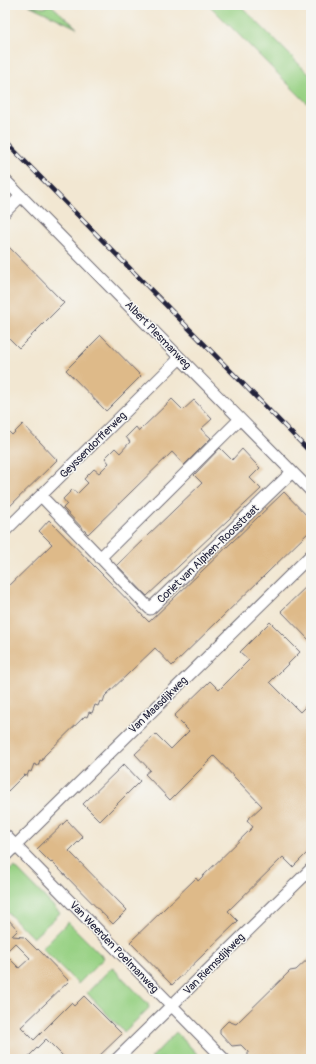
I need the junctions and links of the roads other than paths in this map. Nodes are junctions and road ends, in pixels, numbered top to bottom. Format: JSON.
{"nodes":[{"id":1,"x":5,"y":180,"type":"edge"},
{"id":2,"x":21,"y":196,"type":"junction"},
{"id":3,"x":5,"y":212,"type":"edge"},
{"id":4,"x":180,"y":358,"type":"junction"},
{"id":5,"x":240,"y":419,"type":"junction"},
{"id":6,"x":292,"y":472,"type":"junction"},
{"id":7,"x":311,"y":491,"type":"edge"},
{"id":8,"x":41,"y":496,"type":"junction"},
{"id":9,"x":5,"y":531,"type":"edge"},
{"id":10,"x":311,"y":555,"type":"edge"},
{"id":11,"x":100,"y":558,"type":"junction"},
{"id":12,"x":5,"y":835,"type":"edge"},
{"id":13,"x":15,"y":845,"type":"junction"},
{"id":14,"x":5,"y":856,"type":"edge"},
{"id":15,"x":311,"y":869,"type":"edge"},
{"id":16,"x":172,"y":1006,"type":"junction"},
{"id":17,"x":117,"y":1059,"type":"edge"},
{"id":18,"x":224,"y":1059,"type":"edge"}],
"edges":[{"from":1,"to":2,"type":"street","name":"Albert Plesmanweg"},
{"from":2,"to":3,"type":"street"},
{"from":2,"to":4,"type":"street","name":"Albert Plesmanweg"},
{"from":4,"to":5,"type":"street","name":"Albert Plesmanweg"},
{"from":4,"to":8,"type":"street","name":"Geyssendorfferweg"},
{"from":5,"to":6,"type":"street","name":"Albert Plesmanweg"},
{"from":5,"to":11,"type":"street"},
{"from":6,"to":7,"type":"street","name":"Albert Plesmanweg"},
{"from":6,"to":11,"type":"street","name":"Coriet van Alphen-Roosstraat"},
{"from":8,"to":9,"type":"street","name":"Geyssendorfferweg"},
{"from":8,"to":11,"type":"street","name":"Coriet van Alphen-Roosstraat"},
{"from":10,"to":13,"type":"street","name":"Van Maasdijkweg"},
{"from":12,"to":13,"type":"street","name":"Van Weerden Poelmanweg"},
{"from":13,"to":14,"type":"street","name":"Van Maasdijkweg"},
{"from":13,"to":16,"type":"street","name":"Van Weerden Poelmanweg"},
{"from":15,"to":16,"type":"street","name":"Van Riemsdijkweg"},
{"from":16,"to":17,"type":"street","name":"Van Riemsdijkweg"},
{"from":16,"to":18,"type":"street","name":"Van Weerden Poelmanweg"}]}
